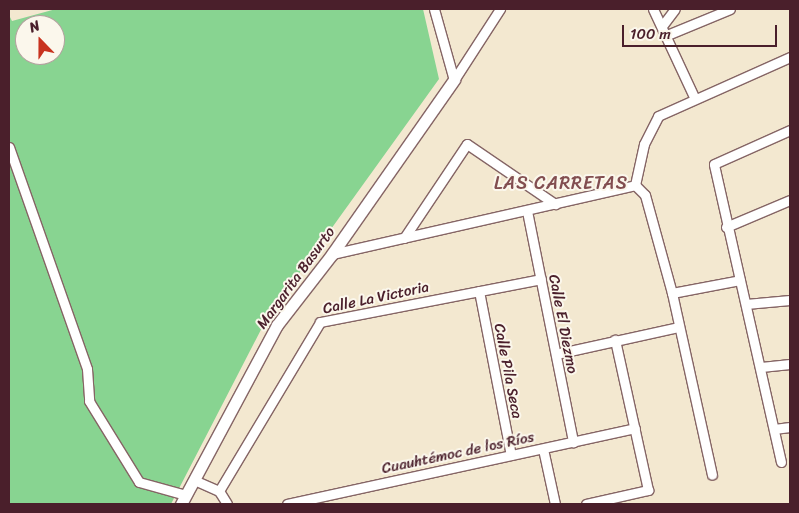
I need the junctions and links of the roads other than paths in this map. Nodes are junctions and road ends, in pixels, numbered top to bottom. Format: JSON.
{"nodes":[{"id":1,"x":434,"y":9,"type":"edge"},
{"id":2,"x":500,"y":9,"type":"edge"},
{"id":3,"x":654,"y":9,"type":"edge"},
{"id":4,"x":675,"y":9,"type":"edge"},
{"id":5,"x":730,"y":9,"type":"edge"},
{"id":6,"x":662,"y":26,"type":"junction"},
{"id":7,"x":667,"y":35,"type":"junction"},
{"id":8,"x":790,"y":57,"type":"edge"},
{"id":9,"x":454,"y":80,"type":"junction"},
{"id":10,"x":694,"y":97,"type":"junction"},
{"id":11,"x":790,"y":130,"type":"edge"},
{"id":12,"x":9,"y":147,"type":"edge"},
{"id":13,"x":636,"y":185,"type":"junction"},
{"id":14,"x":790,"y":200,"type":"edge"},
{"id":15,"x":555,"y":204,"type":"junction"},
{"id":16,"x":527,"y":211,"type":"junction"},
{"id":17,"x":726,"y":227,"type":"junction"},
{"id":18,"x":404,"y":238,"type":"junction"},
{"id":19,"x":332,"y":254,"type":"junction"},
{"id":20,"x":541,"y":279,"type":"junction"},
{"id":21,"x":740,"y":280,"type":"junction"},
{"id":22,"x":478,"y":291,"type":"junction"},
{"id":23,"x":672,"y":293,"type":"junction"},
{"id":24,"x":790,"y":300,"type":"edge"},
{"id":25,"x":746,"y":304,"type":"junction"},
{"id":26,"x":678,"y":327,"type":"junction"},
{"id":27,"x":615,"y":340,"type":"junction"},
{"id":28,"x":556,"y":354,"type":"junction"},
{"id":29,"x":790,"y":364,"type":"edge"},
{"id":30,"x":761,"y":367,"type":"junction"},
{"id":31,"x":790,"y":427,"type":"edge"},
{"id":32,"x":635,"y":428,"type":"junction"},
{"id":33,"x":774,"y":429,"type":"junction"},
{"id":34,"x":573,"y":442,"type":"junction"},
{"id":35,"x":543,"y":449,"type":"junction"},
{"id":36,"x":512,"y":455,"type":"junction"},
{"id":37,"x":781,"y":462,"type":"dead end"},
{"id":38,"x":712,"y":475,"type":"dead end"},
{"id":39,"x":194,"y":480,"type":"junction"},
{"id":40,"x":219,"y":491,"type":"junction"},
{"id":41,"x":183,"y":500,"type":"edge"},
{"id":42,"x":632,"y":500,"type":"edge"},
{"id":43,"x":227,"y":504,"type":"edge"},
{"id":44,"x":287,"y":504,"type":"edge"},
{"id":45,"x":555,"y":504,"type":"edge"},
{"id":46,"x":586,"y":504,"type":"edge"}],
"edges":[{"from":1,"to":9,"type":"street"},
{"from":2,"to":9,"type":"street"},
{"from":3,"to":6,"type":"street"},
{"from":4,"to":6,"type":"street"},
{"from":5,"to":7,"type":"street"},
{"from":6,"to":7,"type":"street"},
{"from":7,"to":10,"type":"street"},
{"from":8,"to":10,"type":"street"},
{"from":9,"to":19,"type":"street","name":"Margarita Basurto"},
{"from":10,"to":13,"type":"street"},
{"from":11,"to":17,"type":"street"},
{"from":12,"to":41,"type":"street"},
{"from":13,"to":15,"type":"street"},
{"from":13,"to":23,"type":"street"},
{"from":14,"to":17,"type":"street"},
{"from":15,"to":16,"type":"street"},
{"from":15,"to":18,"type":"street"},
{"from":16,"to":18,"type":"street"},
{"from":16,"to":20,"type":"street","name":"Calle El Diezmo"},
{"from":17,"to":21,"type":"street"},
{"from":18,"to":19,"type":"street"},
{"from":19,"to":39,"type":"street","name":"Margarita Basurto"},
{"from":20,"to":22,"type":"street","name":"Calle La Victoria"},
{"from":20,"to":28,"type":"street","name":"Calle El Diezmo"},
{"from":21,"to":23,"type":"street"},
{"from":21,"to":25,"type":"street"},
{"from":22,"to":36,"type":"street","name":"Calle Pila Seca"},
{"from":22,"to":40,"type":"street","name":"Calle La Victoria"},
{"from":23,"to":26,"type":"street"},
{"from":24,"to":25,"type":"street"},
{"from":25,"to":30,"type":"street"},
{"from":26,"to":27,"type":"street"},
{"from":26,"to":38,"type":"street"},
{"from":27,"to":28,"type":"street"},
{"from":27,"to":32,"type":"street"},
{"from":28,"to":34,"type":"street","name":"Calle El Diezmo"},
{"from":29,"to":30,"type":"street"},
{"from":30,"to":33,"type":"street"},
{"from":31,"to":33,"type":"street"},
{"from":32,"to":34,"type":"street","name":"Cuauhtémoc de los Ríos"},
{"from":32,"to":42,"type":"street"},
{"from":33,"to":37,"type":"street"},
{"from":34,"to":35,"type":"street","name":"Cuauhtémoc de los Ríos"},
{"from":35,"to":36,"type":"street","name":"Cuauhtémoc de los Ríos"},
{"from":35,"to":45,"type":"street"},
{"from":36,"to":44,"type":"street","name":"Cuauhtémoc de los Ríos"},
{"from":39,"to":40,"type":"street"},
{"from":39,"to":41,"type":"street","name":"Margarita Basurto"},
{"from":40,"to":43,"type":"street"},
{"from":42,"to":46,"type":"street"}]}
